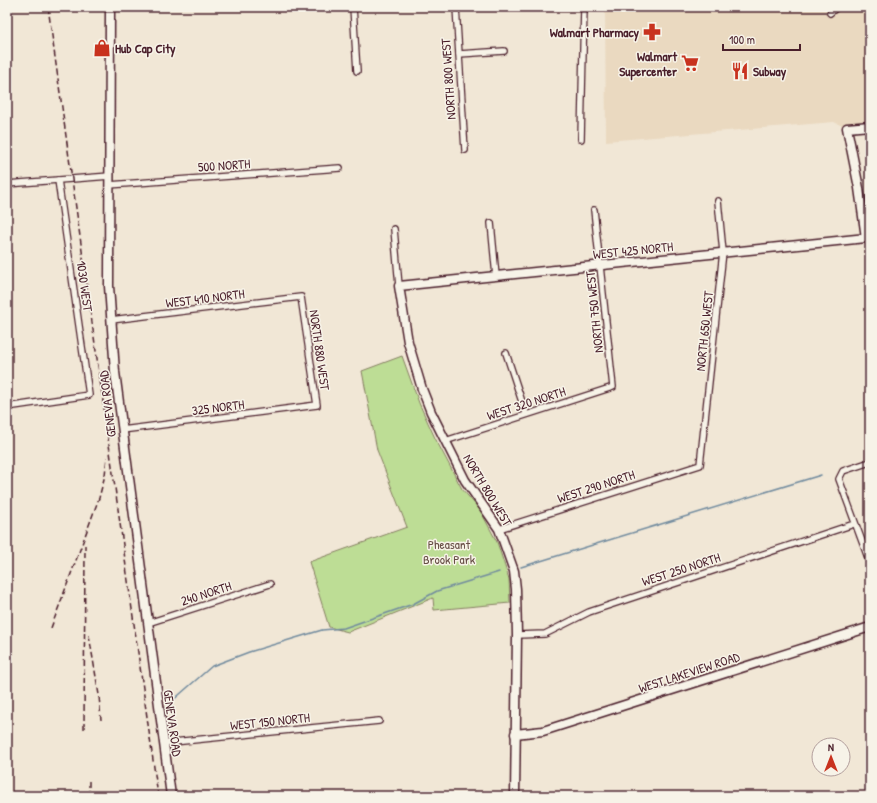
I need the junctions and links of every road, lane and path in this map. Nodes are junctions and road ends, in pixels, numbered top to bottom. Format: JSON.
{"nodes":[{"id":1,"x":110,"y":7,"type":"edge"},
{"id":2,"x":353,"y":7,"type":"edge"},
{"id":3,"x":456,"y":7,"type":"edge"},
{"id":4,"x":584,"y":7,"type":"edge"},
{"id":5,"x":837,"y":7,"type":"edge"},
{"id":6,"x":830,"y":13,"type":"dead end"},
{"id":7,"x":504,"y":51,"type":"dead end"},
{"id":8,"x":459,"y":54,"type":"junction"},
{"id":9,"x":357,"y":71,"type":"dead end"},
{"id":10,"x":870,"y":126,"type":"edge"},
{"id":11,"x":581,"y":139,"type":"dead end"},
{"id":12,"x":465,"y":150,"type":"dead end"},
{"id":13,"x":340,"y":168,"type":"dead end"},
{"id":14,"x":110,"y":176,"type":"junction"},
{"id":15,"x":58,"y":180,"type":"junction"},
{"id":16,"x":7,"y":184,"type":"edge"},
{"id":17,"x":109,"y":185,"type":"junction"},
{"id":18,"x":718,"y":201,"type":"dead end"},
{"id":19,"x":594,"y":210,"type":"dead end"},
{"id":20,"x":491,"y":223,"type":"dead end"},
{"id":21,"x":394,"y":229,"type":"dead end"},
{"id":22,"x":868,"y":237,"type":"edge"},
{"id":23,"x":723,"y":252,"type":"junction"},
{"id":24,"x":600,"y":265,"type":"junction"},
{"id":25,"x":496,"y":276,"type":"junction"},
{"id":26,"x":399,"y":286,"type":"junction"},
{"id":27,"x":301,"y":297,"type":"joint"},
{"id":28,"x":111,"y":320,"type":"junction"},
{"id":29,"x":506,"y":353,"type":"dead end"},
{"id":30,"x":613,"y":387,"type":"joint"},
{"id":31,"x":317,"y":405,"type":"joint"},
{"id":32,"x":7,"y":407,"type":"edge"},
{"id":33,"x":526,"y":414,"type":"junction"},
{"id":34,"x":122,"y":430,"type":"junction"},
{"id":35,"x":445,"y":441,"type":"junction"},
{"id":36,"x":870,"y":462,"type":"edge"},
{"id":37,"x":700,"y":465,"type":"joint"},
{"id":38,"x":854,"y":524,"type":"junction"},
{"id":39,"x":499,"y":529,"type":"junction"},
{"id":40,"x":870,"y":564,"type":"edge"},
{"id":41,"x":270,"y":584,"type":"dead end"},
{"id":42,"x":148,"y":623,"type":"junction"},
{"id":43,"x":870,"y":627,"type":"edge"},
{"id":44,"x":517,"y":635,"type":"junction"},
{"id":45,"x":379,"y":721,"type":"dead end"},
{"id":46,"x":515,"y":734,"type":"junction"},
{"id":47,"x":164,"y":743,"type":"junction"},
{"id":48,"x":171,"y":796,"type":"edge"},
{"id":49,"x":515,"y":796,"type":"edge"}],
"edges":[{"from":1,"to":14,"type":"street","name":"GENEVA ROAD"},
{"from":2,"to":9,"type":"street"},
{"from":3,"to":8,"type":"street","name":"NORTH 800 WEST"},
{"from":4,"to":11,"type":"street"},
{"from":5,"to":6,"type":"street"},
{"from":7,"to":8,"type":"street"},
{"from":8,"to":12,"type":"street","name":"NORTH 800 WEST"},
{"from":10,"to":22,"type":"street"},
{"from":13,"to":17,"type":"street","name":"500 NORTH"},
{"from":14,"to":15,"type":"street"},
{"from":14,"to":17,"type":"street","name":"GENEVA ROAD"},
{"from":15,"to":16,"type":"street"},
{"from":15,"to":32,"type":"street","name":"1030 WEST"},
{"from":17,"to":28,"type":"street","name":"GENEVA ROAD"},
{"from":18,"to":23,"type":"street","name":"NORTH 650 WEST"},
{"from":19,"to":24,"type":"street","name":"NORTH 750 WEST"},
{"from":20,"to":25,"type":"street"},
{"from":21,"to":26,"type":"street","name":"NORTH 800 WEST"},
{"from":22,"to":23,"type":"street","name":"WEST 425 NORTH"},
{"from":23,"to":24,"type":"street","name":"WEST 425 NORTH"},
{"from":23,"to":37,"type":"street","name":"NORTH 650 WEST"},
{"from":24,"to":25,"type":"street","name":"WEST 425 NORTH"},
{"from":24,"to":30,"type":"street","name":"NORTH 750 WEST"},
{"from":25,"to":26,"type":"street","name":"WEST 425 NORTH"},
{"from":26,"to":35,"type":"street","name":"NORTH 800 WEST"},
{"from":27,"to":28,"type":"street","name":"WEST 410 NORTH"},
{"from":27,"to":31,"type":"street","name":"NORTH 880 WEST"},
{"from":28,"to":34,"type":"street","name":"GENEVA ROAD"},
{"from":29,"to":33,"type":"street"},
{"from":30,"to":33,"type":"street","name":"WEST 320 NORTH"},
{"from":31,"to":34,"type":"street","name":"325 NORTH"},
{"from":33,"to":35,"type":"street","name":"WEST 320 NORTH"},
{"from":34,"to":42,"type":"street","name":"GENEVA ROAD"},
{"from":35,"to":39,"type":"street","name":"NORTH 800 WEST"},
{"from":36,"to":38,"type":"street"},
{"from":37,"to":39,"type":"street","name":"WEST 290 NORTH"},
{"from":38,"to":40,"type":"street"},
{"from":38,"to":44,"type":"street","name":"WEST 250 NORTH"},
{"from":39,"to":44,"type":"street","name":"NORTH 800 WEST"},
{"from":41,"to":42,"type":"street","name":"240 NORTH"},
{"from":42,"to":47,"type":"street","name":"GENEVA ROAD"},
{"from":43,"to":46,"type":"street","name":"WEST LAKEVIEW ROAD"},
{"from":44,"to":46,"type":"street","name":"NORTH 800 WEST"},
{"from":45,"to":47,"type":"street","name":"WEST 150 NORTH"},
{"from":46,"to":49,"type":"street","name":"NORTH 800 WEST"},
{"from":47,"to":48,"type":"street","name":"GENEVA ROAD"}]}
